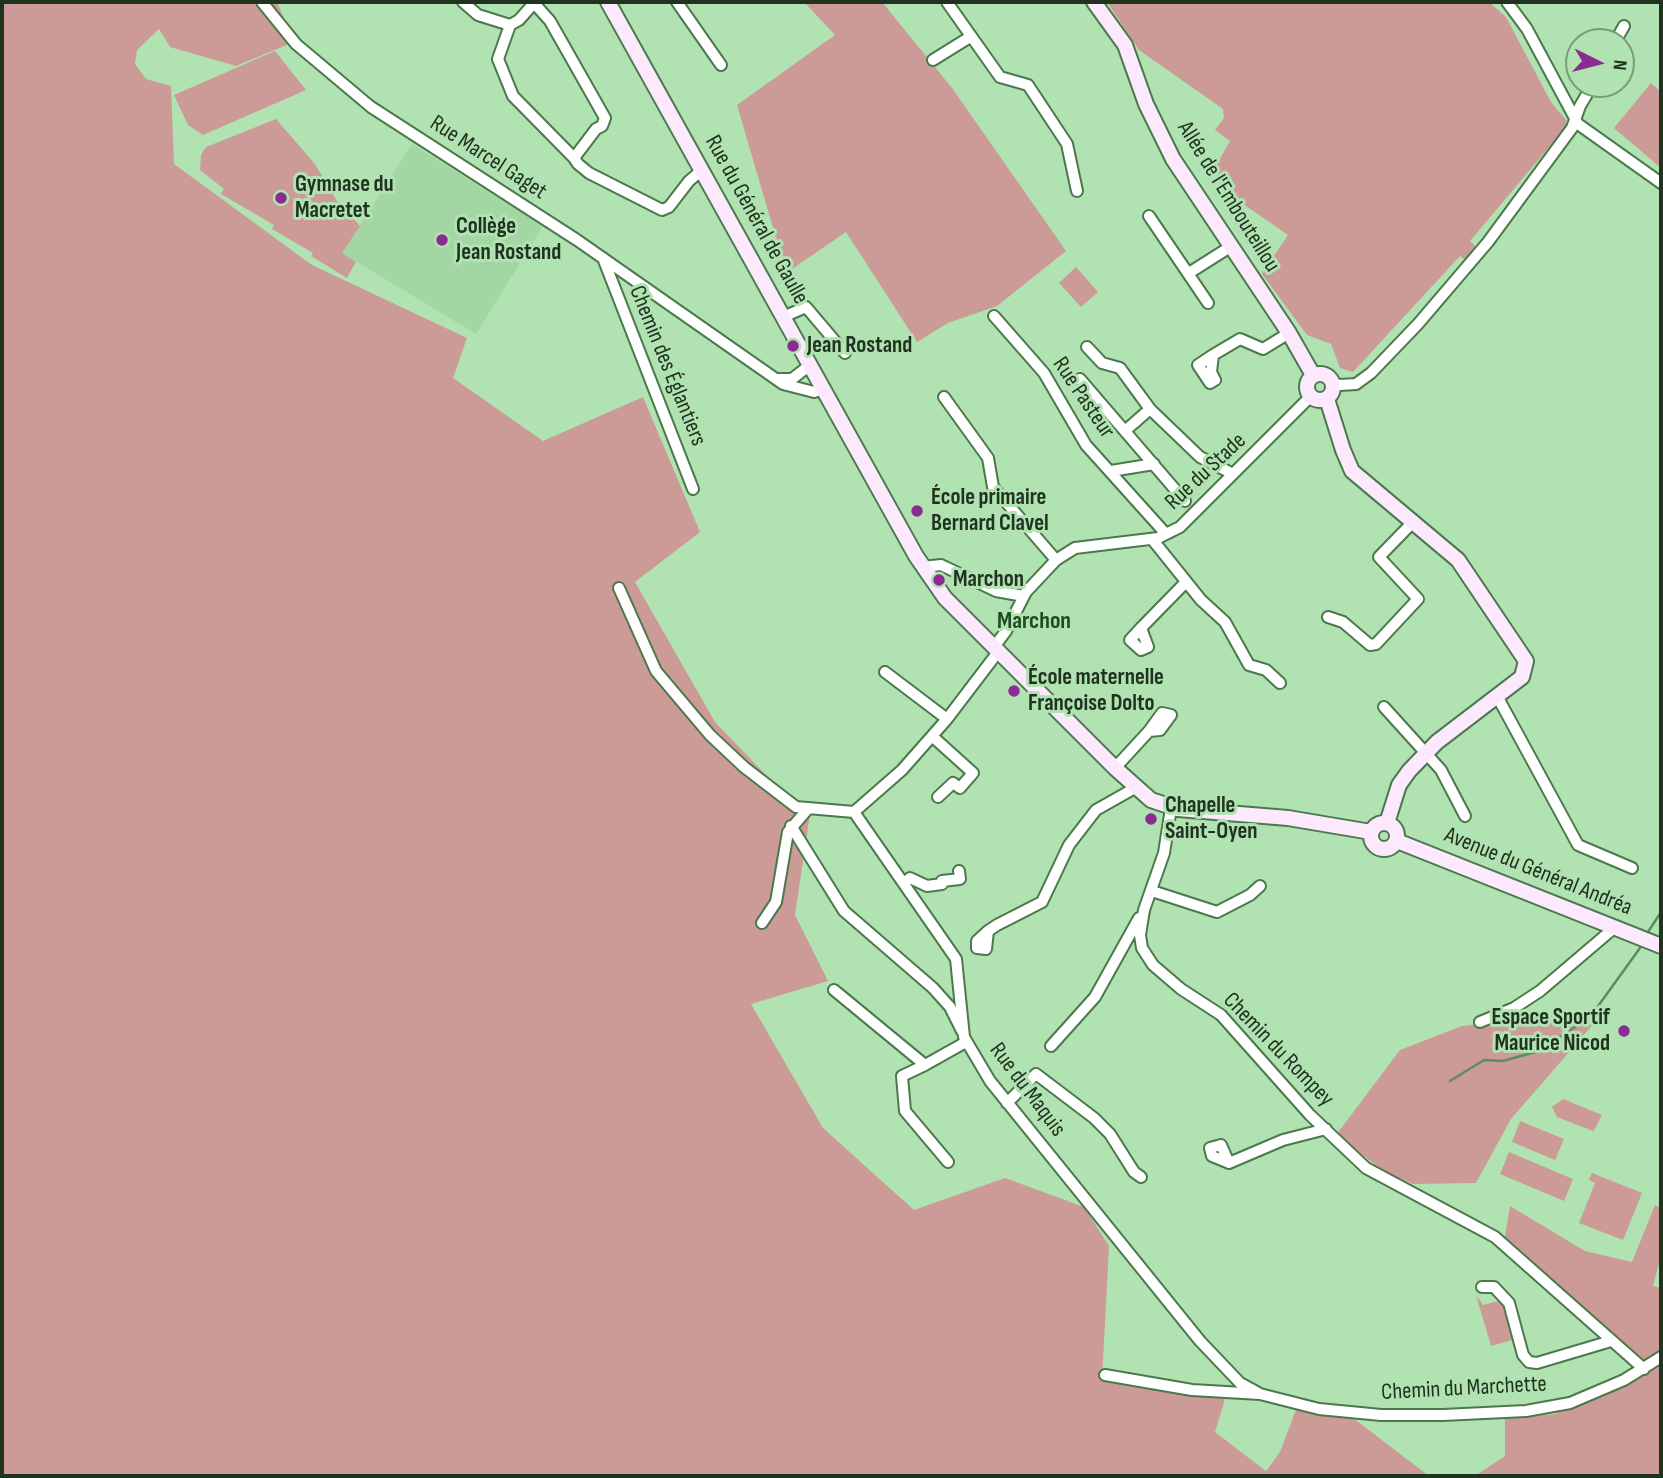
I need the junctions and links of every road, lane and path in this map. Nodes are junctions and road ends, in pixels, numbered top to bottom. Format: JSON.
{"nodes":[{"id":1,"x":262,"y":2,"type":"edge"},
{"id":2,"x":463,"y":2,"type":"edge"},
{"id":3,"x":534,"y":2,"type":"edge"},
{"id":4,"x":608,"y":2,"type":"edge"},
{"id":5,"x":677,"y":2,"type":"edge"},
{"id":6,"x":947,"y":2,"type":"edge"},
{"id":7,"x":1094,"y":2,"type":"edge"},
{"id":8,"x":1507,"y":2,"type":"edge"},
{"id":9,"x":510,"y":25,"type":"junction"},
{"id":10,"x":971,"y":37,"type":"junction"},
{"id":11,"x":933,"y":60,"type":"dead end"},
{"id":12,"x":721,"y":65,"type":"dead end"},
{"id":13,"x":1586,"y":98,"type":"edge"},
{"id":14,"x":1575,"y":118,"type":"junction"},
{"id":15,"x":574,"y":158,"type":"junction"},
{"id":16,"x":702,"y":170,"type":"junction"},
{"id":17,"x":1661,"y":183,"type":"edge"},
{"id":18,"x":1077,"y":191,"type":"dead end"},
{"id":19,"x":1149,"y":216,"type":"dead end"},
{"id":20,"x":1230,"y":247,"type":"junction"},
{"id":21,"x":603,"y":258,"type":"junction"},
{"id":22,"x":1189,"y":274,"type":"junction"},
{"id":23,"x":1208,"y":303,"type":"dead end"},
{"id":24,"x":994,"y":316,"type":"dead end"},
{"id":25,"x":783,"y":317,"type":"junction"},
{"id":26,"x":1289,"y":333,"type":"junction"},
{"id":27,"x":1087,"y":347,"type":"dead end"},
{"id":28,"x":845,"y":353,"type":"dead end"},
{"id":29,"x":1213,"y":355,"type":"dead end"},
{"id":30,"x":810,"y":365,"type":"junction"},
{"id":31,"x":1313,"y":375,"type":"junction"},
{"id":32,"x":775,"y":379,"type":"junction"},
{"id":33,"x":1080,"y":379,"type":"dead end"},
{"id":34,"x":1333,"y":383,"type":"junction"},
{"id":35,"x":823,"y":389,"type":"junction"},
{"id":36,"x":1311,"y":396,"type":"junction"},
{"id":37,"x":944,"y":397,"type":"dead end"},
{"id":38,"x":1327,"y":399,"type":"junction"},
{"id":39,"x":1150,"y":410,"type":"junction"},
{"id":40,"x":1126,"y":430,"type":"junction"},
{"id":41,"x":1154,"y":464,"type":"junction"},
{"id":42,"x":1111,"y":471,"type":"junction"},
{"id":43,"x":1233,"y":474,"type":"junction"},
{"id":44,"x":693,"y":489,"type":"dead end"},
{"id":45,"x":1185,"y":501,"type":"dead end"},
{"id":46,"x":1414,"y":521,"type":"junction"},
{"id":47,"x":1166,"y":534,"type":"junction"},
{"id":48,"x":1152,"y":539,"type":"junction"},
{"id":49,"x":1056,"y":559,"type":"junction"},
{"id":50,"x":923,"y":567,"type":"junction"},
{"id":51,"x":1186,"y":582,"type":"junction"},
{"id":52,"x":619,"y":588,"type":"dead end"},
{"id":53,"x":1024,"y":596,"type":"junction"},
{"id":54,"x":1328,"y":617,"type":"dead end"},
{"id":55,"x":1140,"y":628,"type":"dead end"},
{"id":56,"x":996,"y":649,"type":"junction"},
{"id":57,"x":885,"y":672,"type":"dead end"},
{"id":58,"x":1280,"y":683,"type":"dead end"},
{"id":59,"x":1497,"y":696,"type":"junction"},
{"id":60,"x":1384,"y":707,"type":"dead end"},
{"id":61,"x":947,"y":719,"type":"junction"},
{"id":62,"x":1149,"y":732,"type":"dead end"},
{"id":63,"x":932,"y":736,"type":"junction"},
{"id":64,"x":1424,"y":754,"type":"junction"},
{"id":65,"x":1115,"y":768,"type":"junction"},
{"id":66,"x":1135,"y":788,"type":"junction"},
{"id":67,"x":939,"y":797,"type":"dead end"},
{"id":68,"x":1171,"y":808,"type":"junction"},
{"id":69,"x":807,"y":810,"type":"junction"},
{"id":70,"x":854,"y":812,"type":"junction"},
{"id":71,"x":1465,"y":817,"type":"dead end"},
{"id":72,"x":1387,"y":823,"type":"junction"},
{"id":73,"x":791,"y":826,"type":"junction"},
{"id":74,"x":1371,"y":832,"type":"junction"},
{"id":75,"x":1396,"y":841,"type":"junction"},
{"id":76,"x":1632,"y":868,"type":"dead end"},
{"id":77,"x":958,"y":872,"type":"dead end"},
{"id":78,"x":904,"y":883,"type":"junction"},
{"id":79,"x":1260,"y":886,"type":"dead end"},
{"id":80,"x":1152,"y":891,"type":"junction"},
{"id":81,"x":1144,"y":910,"type":"junction"},
{"id":82,"x":762,"y":923,"type":"dead end"},
{"id":83,"x":1614,"y":928,"type":"junction"},
{"id":84,"x":988,"y":931,"type":"dead end"},
{"id":85,"x":1661,"y":946,"type":"edge"},
{"id":86,"x":834,"y":990,"type":"dead end"},
{"id":87,"x":1480,"y":1022,"type":"dead end"},
{"id":88,"x":965,"y":1039,"type":"junction"},
{"id":89,"x":1051,"y":1046,"type":"dead end"},
{"id":90,"x":925,"y":1065,"type":"junction"},
{"id":91,"x":1007,"y":1103,"type":"junction"},
{"id":92,"x":1326,"y":1129,"type":"junction"},
{"id":93,"x":948,"y":1162,"type":"dead end"},
{"id":94,"x":1230,"y":1163,"type":"dead end"},
{"id":95,"x":1141,"y":1177,"type":"dead end"},
{"id":96,"x":1482,"y":1287,"type":"dead end"},
{"id":97,"x":1611,"y":1341,"type":"junction"},
{"id":98,"x":1661,"y":1357,"type":"edge"},
{"id":99,"x":1644,"y":1369,"type":"junction"},
{"id":100,"x":1105,"y":1375,"type":"dead end"},
{"id":101,"x":1260,"y":1394,"type":"junction"}],
"edges":[{"from":1,"to":21,"type":"street","name":"Rue Marcel Gaget"},
{"from":2,"to":9,"type":"street"},
{"from":3,"to":9,"type":"street"},
{"from":3,"to":15,"type":"street"},
{"from":4,"to":16,"type":"main road","name":"Rue du Général de Gaulle"},
{"from":5,"to":12,"type":"street"},
{"from":6,"to":10,"type":"street"},
{"from":7,"to":20,"type":"main road","name":"Allée de l'Embouteillou"},
{"from":8,"to":14,"type":"street"},
{"from":9,"to":15,"type":"street"},
{"from":10,"to":11,"type":"street"},
{"from":10,"to":18,"type":"street"},
{"from":13,"to":14,"type":"street"},
{"from":14,"to":17,"type":"street"},
{"from":14,"to":34,"type":"street"},
{"from":15,"to":16,"type":"street"},
{"from":16,"to":25,"type":"main road","name":"Rue du Général de Gaulle"},
{"from":19,"to":22,"type":"street"},
{"from":20,"to":22,"type":"street"},
{"from":20,"to":26,"type":"main road","name":"Allée de l'Embouteillou"},
{"from":21,"to":32,"type":"street","name":"Rue Marcel Gaget"},
{"from":21,"to":44,"type":"street","name":"Chemin des Églantiers"},
{"from":22,"to":23,"type":"street"},
{"from":24,"to":42,"type":"street","name":"Rue Pasteur"},
{"from":25,"to":28,"type":"street"},
{"from":25,"to":30,"type":"main road","name":"Rue du Général de Gaulle"},
{"from":26,"to":29,"type":"street"},
{"from":26,"to":31,"type":"main road","name":"Allée de l'Embouteillou"},
{"from":27,"to":39,"type":"street"},
{"from":30,"to":32,"type":"street"},
{"from":30,"to":35,"type":"main road","name":"Rue du Général de Gaulle"},
{"from":31,"to":34,"type":"main road"},
{"from":31,"to":36,"type":"main road"},
{"from":32,"to":35,"type":"street","name":"Rue Marcel Gaget"},
{"from":33,"to":40,"type":"street"},
{"from":34,"to":38,"type":"main road"},
{"from":35,"to":50,"type":"main road","name":"Rue du Général de Gaulle"},
{"from":36,"to":38,"type":"main road"},
{"from":36,"to":43,"type":"street","name":"Rue du Stade"},
{"from":37,"to":49,"type":"street"},
{"from":38,"to":46,"type":"main road"},
{"from":39,"to":40,"type":"street"},
{"from":39,"to":43,"type":"street"},
{"from":40,"to":41,"type":"street"},
{"from":41,"to":42,"type":"street"},
{"from":41,"to":45,"type":"street"},
{"from":42,"to":47,"type":"street","name":"Rue Pasteur"},
{"from":43,"to":47,"type":"street","name":"Rue du Stade"},
{"from":46,"to":54,"type":"street"},
{"from":46,"to":59,"type":"main road"},
{"from":47,"to":48,"type":"street","name":"Rue du Stade"},
{"from":48,"to":49,"type":"street","name":"Rue du Stade"},
{"from":48,"to":51,"type":"street"},
{"from":49,"to":53,"type":"street","name":"Rue du Stade"},
{"from":50,"to":53,"type":"street"},
{"from":50,"to":56,"type":"main road","name":"Rue du Général de Gaulle"},
{"from":51,"to":55,"type":"street"},
{"from":51,"to":58,"type":"street"},
{"from":52,"to":69,"type":"street"},
{"from":53,"to":56,"type":"street","name":"Rue du Stade"},
{"from":56,"to":61,"type":"street"},
{"from":56,"to":65,"type":"main road","name":"Rue du Général de Gaulle"},
{"from":57,"to":61,"type":"street"},
{"from":59,"to":64,"type":"main road"},
{"from":59,"to":76,"type":"street"},
{"from":60,"to":64,"type":"street"},
{"from":61,"to":63,"type":"street"},
{"from":62,"to":65,"type":"street"},
{"from":63,"to":67,"type":"street"},
{"from":63,"to":70,"type":"street"},
{"from":64,"to":71,"type":"street"},
{"from":64,"to":72,"type":"main road"},
{"from":65,"to":66,"type":"main road","name":"Rue du Général de Gaulle"},
{"from":66,"to":68,"type":"main road","name":"Rue du Général de Gaulle"},
{"from":66,"to":84,"type":"street"},
{"from":68,"to":74,"type":"main road","name":"Rue du Général de Gaulle"},
{"from":68,"to":80,"type":"street","name":"Chemin du Rompey"},
{"from":69,"to":70,"type":"street"},
{"from":69,"to":73,"type":"street"},
{"from":70,"to":78,"type":"street","name":"Rue du Maquis"},
{"from":72,"to":74,"type":"main road"},
{"from":72,"to":75,"type":"main road"},
{"from":73,"to":82,"type":"street"},
{"from":73,"to":88,"type":"street"},
{"from":74,"to":75,"type":"main road"},
{"from":75,"to":83,"type":"main road","name":"Avenue du Général Andréa"},
{"from":77,"to":78,"type":"street"},
{"from":78,"to":88,"type":"street","name":"Rue du Maquis"},
{"from":79,"to":80,"type":"street"},
{"from":80,"to":81,"type":"street","name":"Chemin du Rompey"},
{"from":81,"to":89,"type":"street"},
{"from":81,"to":92,"type":"street","name":"Chemin du Rompey"},
{"from":83,"to":85,"type":"main road","name":"Avenue du Général Andréa"},
{"from":83,"to":87,"type":"street"},
{"from":86,"to":90,"type":"street"},
{"from":88,"to":90,"type":"street"},
{"from":88,"to":91,"type":"street","name":"Rue du Maquis"},
{"from":90,"to":93,"type":"street"},
{"from":91,"to":95,"type":"street"},
{"from":91,"to":101,"type":"street","name":"Rue du Maquis"},
{"from":92,"to":94,"type":"street"},
{"from":92,"to":97,"type":"street","name":"Chemin du Rompey"},
{"from":96,"to":97,"type":"street"},
{"from":97,"to":99,"type":"street","name":"Chemin du Rompey"},
{"from":98,"to":99,"type":"street","name":"Chemin du Marchette"},
{"from":99,"to":101,"type":"street","name":"Chemin du Marchette"},
{"from":100,"to":101,"type":"street"}]}
